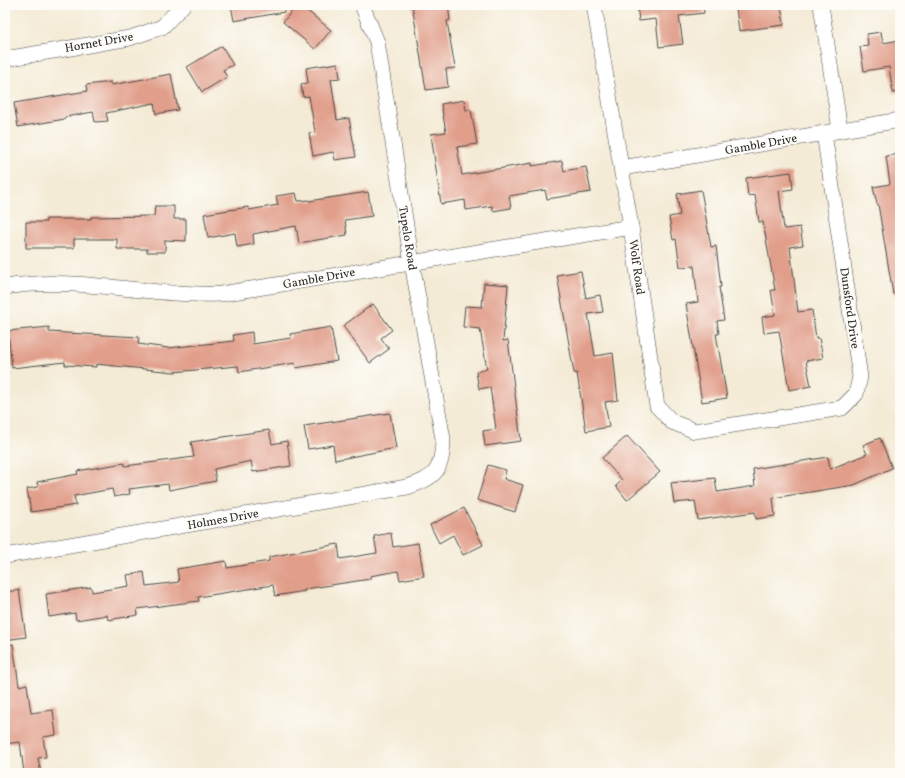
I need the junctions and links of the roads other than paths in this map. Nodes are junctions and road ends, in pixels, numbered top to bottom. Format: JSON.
{"nodes":[{"id":1,"x":183,"y":5,"type":"edge"},
{"id":2,"x":362,"y":5,"type":"edge"},
{"id":3,"x":594,"y":5,"type":"edge"},
{"id":4,"x":821,"y":5,"type":"edge"},
{"id":5,"x":5,"y":58,"type":"edge"},
{"id":6,"x":900,"y":120,"type":"edge"},
{"id":7,"x":840,"y":130,"type":"junction"},
{"id":8,"x":824,"y":133,"type":"junction"},
{"id":9,"x":622,"y":168,"type":"junction"},
{"id":10,"x":631,"y":227,"type":"junction"},
{"id":11,"x":412,"y":262,"type":"junction"},
{"id":12,"x":5,"y":286,"type":"edge"},
{"id":13,"x":772,"y":419,"type":"joint"},
{"id":14,"x":437,"y":472,"type":"joint"},
{"id":15,"x":5,"y":556,"type":"edge"}],
"edges":[{"from":1,"to":5,"type":"street","name":"Hornet Drive"},
{"from":2,"to":11,"type":"street","name":"Tupelo Road"},
{"from":3,"to":9,"type":"street","name":"Wolf Road"},
{"from":4,"to":7,"type":"street"},
{"from":6,"to":7,"type":"street","name":"Gamble Drive"},
{"from":7,"to":8,"type":"street","name":"Gamble Drive"},
{"from":8,"to":9,"type":"street","name":"Gamble Drive"},
{"from":8,"to":13,"type":"street","name":"Dunsford Drive"},
{"from":9,"to":10,"type":"street","name":"Wolf Road"},
{"from":10,"to":11,"type":"street","name":"Gamble Drive"},
{"from":10,"to":13,"type":"street","name":"Wolf Road"},
{"from":11,"to":12,"type":"street","name":"Gamble Drive"},
{"from":11,"to":14,"type":"street","name":"Tupelo Road"},
{"from":14,"to":15,"type":"street","name":"Holmes Drive"}]}
